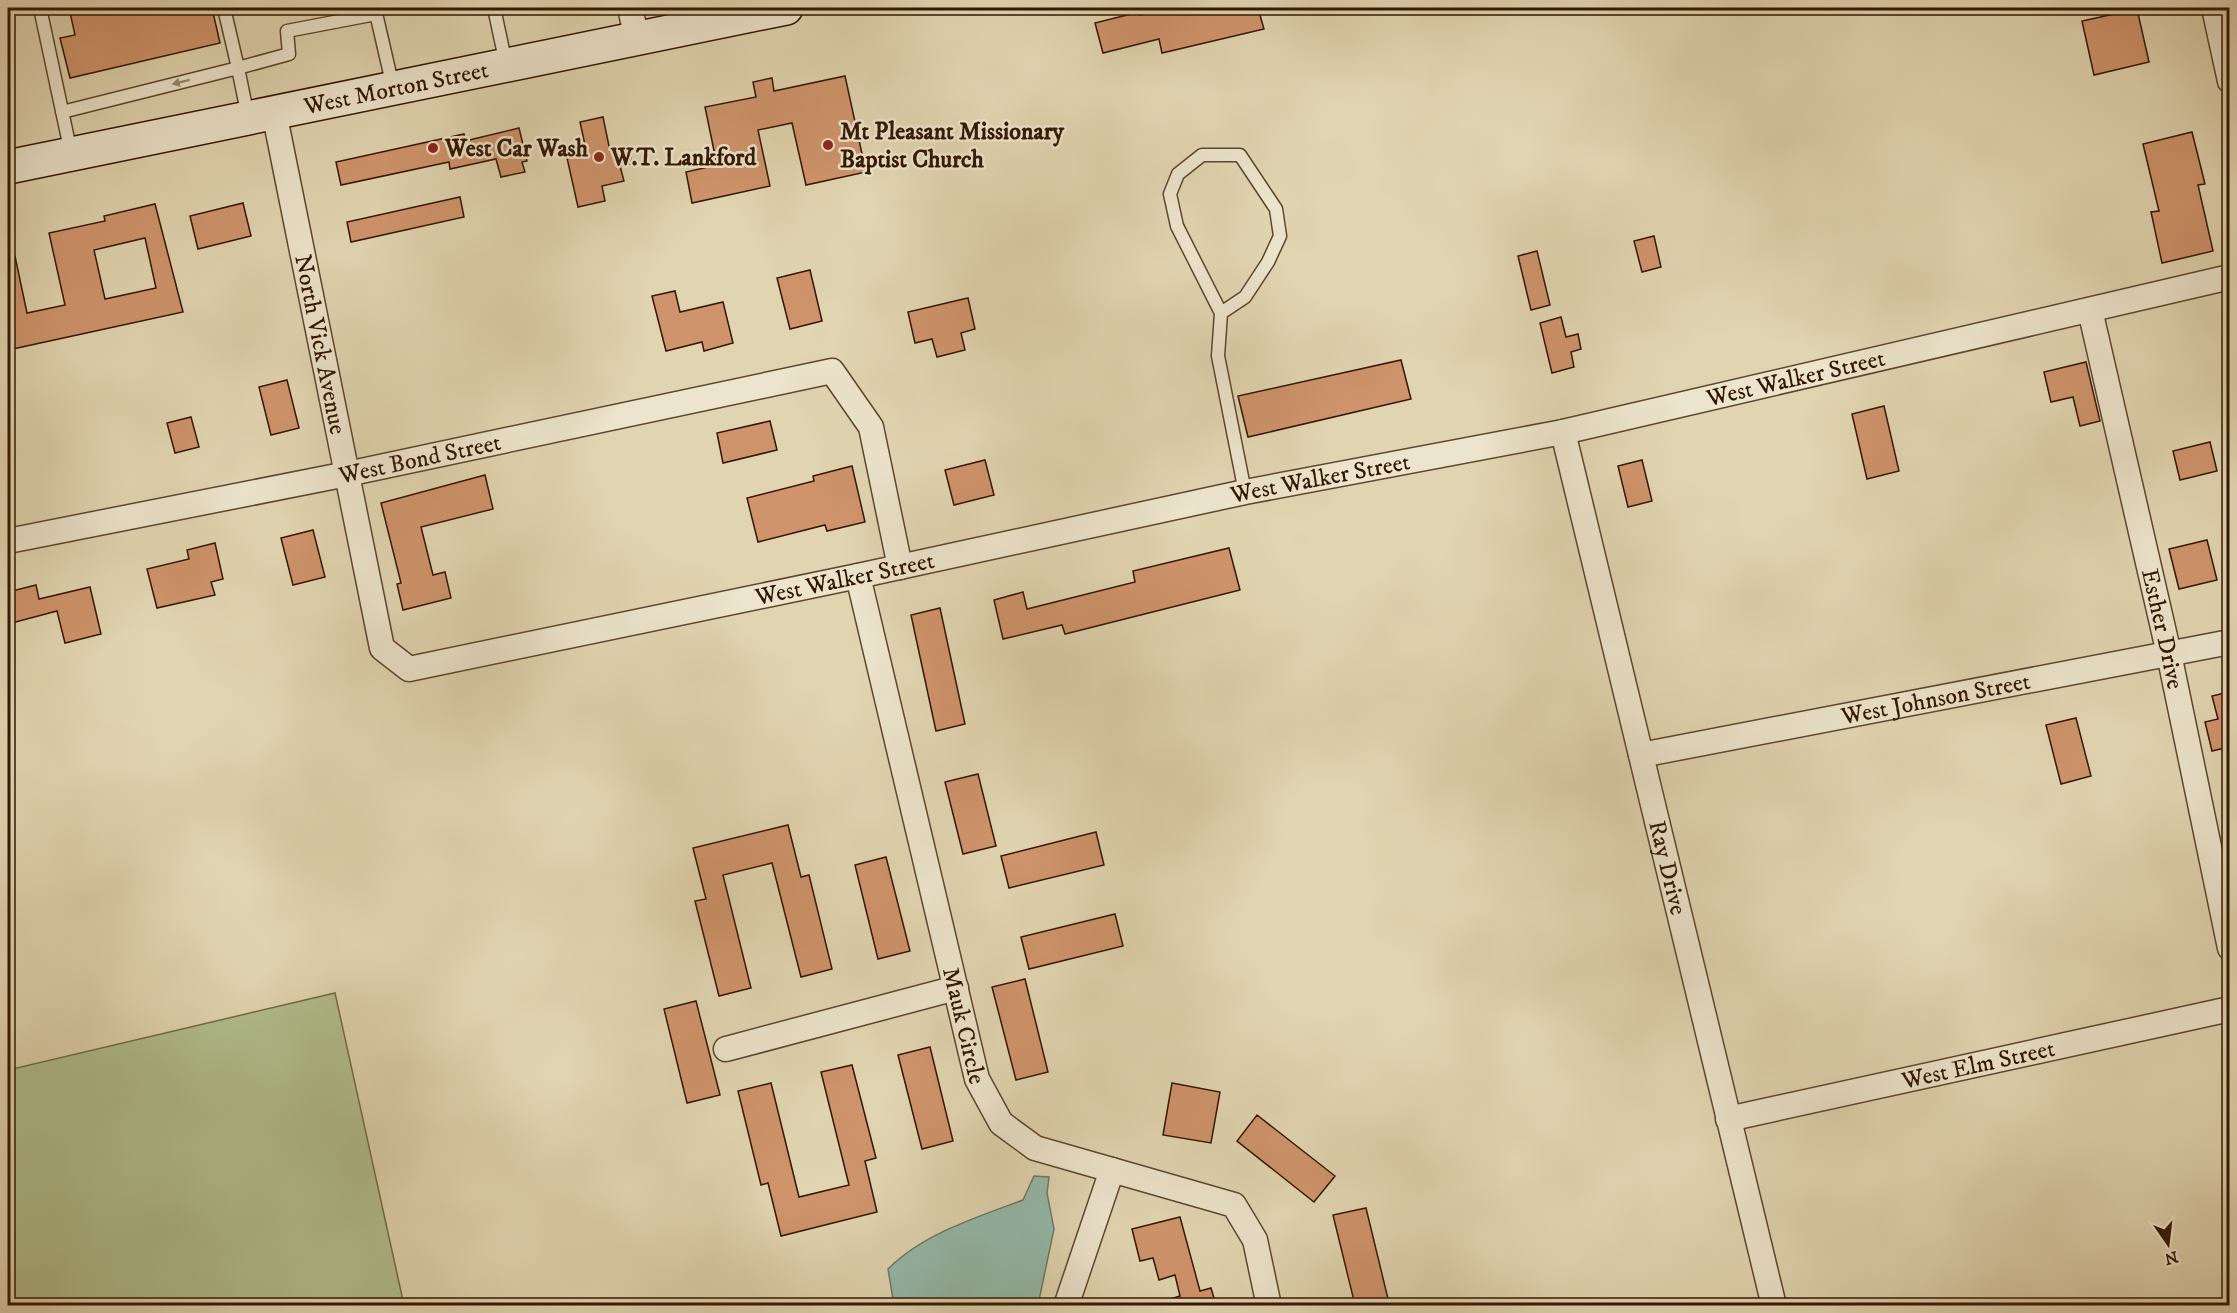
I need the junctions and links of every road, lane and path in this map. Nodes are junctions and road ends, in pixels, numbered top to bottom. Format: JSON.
{"nodes":[{"id":1,"x":40,"y":8,"type":"edge"},
{"id":2,"x":224,"y":8,"type":"edge"},
{"id":3,"x":494,"y":8,"type":"edge"},
{"id":4,"x":2214,"y":8,"type":"edge"},
{"id":5,"x":766,"y":10,"type":"edge"},
{"id":6,"x":375,"y":11,"type":"edge"},
{"id":7,"x":633,"y":23,"type":"edge"},
{"id":8,"x":506,"y":65,"type":"junction"},
{"id":9,"x":238,"y":68,"type":"junction"},
{"id":10,"x":2229,"y":81,"type":"edge"},
{"id":11,"x":393,"y":87,"type":"junction"},
{"id":12,"x":62,"y":112,"type":"junction"},
{"id":13,"x":261,"y":114,"type":"junction"},
{"id":14,"x":71,"y":154,"type":"junction"},
{"id":15,"x":8,"y":167,"type":"edge"},
{"id":16,"x":2229,"y":277,"type":"edge"},
{"id":17,"x":2090,"y":310,"type":"junction"},
{"id":18,"x":1221,"y":313,"type":"junction"},
{"id":19,"x":1563,"y":432,"type":"junction"},
{"id":20,"x":347,"y":474,"type":"junction"},
{"id":21,"x":1245,"y":492,"type":"junction"},
{"id":22,"x":8,"y":541,"type":"edge"},
{"id":23,"x":900,"y":567,"type":"junction"},
{"id":24,"x":858,"y":576,"type":"junction"},
{"id":25,"x":2229,"y":642,"type":"edge"},
{"id":26,"x":2169,"y":654,"type":"junction"},
{"id":27,"x":409,"y":669,"type":"joint"},
{"id":28,"x":1641,"y":754,"type":"junction"},
{"id":29,"x":2229,"y":948,"type":"edge"},
{"id":30,"x":956,"y":988,"type":"junction"},
{"id":31,"x":2229,"y":1009,"type":"edge"},
{"id":32,"x":726,"y":1049,"type":"dead end"},
{"id":33,"x":1728,"y":1119,"type":"junction"},
{"id":34,"x":1112,"y":1170,"type":"junction"},
{"id":35,"x":1066,"y":1305,"type":"edge"},
{"id":36,"x":1269,"y":1305,"type":"edge"},
{"id":37,"x":1774,"y":1305,"type":"edge"}],
"edges":[{"from":1,"to":12,"type":"lane"},
{"from":2,"to":9,"type":"lane"},
{"from":3,"to":8,"type":"lane"},
{"from":4,"to":10,"type":"street"},
{"from":5,"to":7,"type":"main road","name":"West Morton Street"},
{"from":6,"to":9,"type":"lane"},
{"from":6,"to":11,"type":"lane"},
{"from":7,"to":8,"type":"main road","name":"West Morton Street"},
{"from":8,"to":11,"type":"main road","name":"West Morton Street"},
{"from":9,"to":12,"type":"lane","one_way":true},
{"from":9,"to":13,"type":"lane"},
{"from":11,"to":13,"type":"main road","name":"West Morton Street"},
{"from":12,"to":14,"type":"lane"},
{"from":13,"to":14,"type":"main road","name":"West Morton Street"},
{"from":13,"to":20,"type":"street","name":"North Vick Avenue"},
{"from":14,"to":15,"type":"main road","name":"West Morton Street"},
{"from":16,"to":17,"type":"street","name":"West Walker Street"},
{"from":17,"to":19,"type":"street","name":"West Walker Street"},
{"from":17,"to":26,"type":"street","name":"Esther Drive"},
{"from":18,"to":18,"type":"lane"},
{"from":18,"to":21,"type":"lane"},
{"from":19,"to":21,"type":"street","name":"West Walker Street"},
{"from":19,"to":28,"type":"street","name":"Ray Drive"},
{"from":20,"to":22,"type":"street","name":"West Bond Street"},
{"from":20,"to":23,"type":"street","name":"West Bond Street"},
{"from":20,"to":27,"type":"street","name":"North Vick Avenue"},
{"from":21,"to":23,"type":"street","name":"West Walker Street"},
{"from":23,"to":24,"type":"street","name":"West Walker Street"},
{"from":24,"to":27,"type":"street","name":"West Walker Street"},
{"from":24,"to":30,"type":"street","name":"Mauk Circle"},
{"from":25,"to":26,"type":"street","name":"West Johnson Street"},
{"from":26,"to":28,"type":"street","name":"West Johnson Street"},
{"from":26,"to":29,"type":"street","name":"Esther Drive"},
{"from":28,"to":33,"type":"street","name":"Ray Drive"},
{"from":30,"to":32,"type":"street"},
{"from":30,"to":34,"type":"street","name":"Mauk Circle"},
{"from":31,"to":33,"type":"street","name":"West Elm Street"},
{"from":33,"to":37,"type":"street","name":"Ray Drive"},
{"from":34,"to":35,"type":"street"},
{"from":34,"to":36,"type":"street","name":"Mauk Circle"}]}
